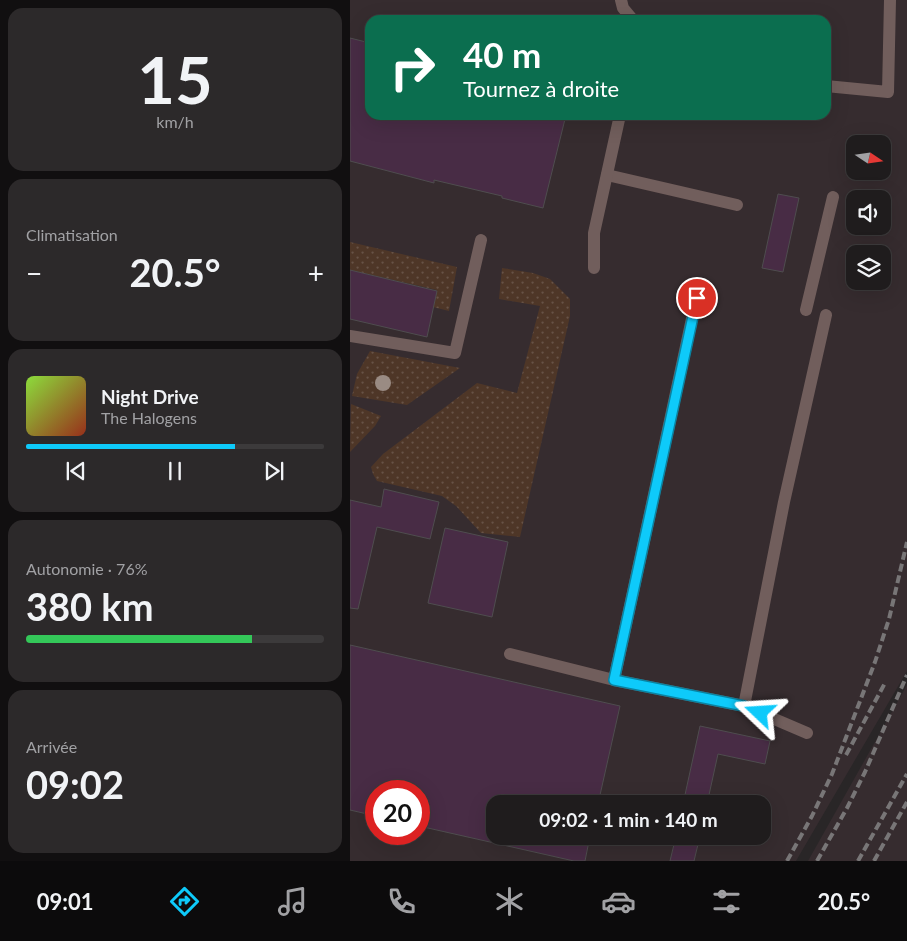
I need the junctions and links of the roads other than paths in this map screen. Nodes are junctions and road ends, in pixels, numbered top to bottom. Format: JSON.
{"nodes":[{"id":1,"x":621,"y":0,"type":"edge"},
{"id":2,"x":890,"y":0,"type":"edge"},
{"id":3,"x":628,"y":15,"type":"edge"},
{"id":4,"x":831,"y":86,"type":"edge"},
{"id":5,"x":619,"y":120,"type":"edge"},
{"id":6,"x":607,"y":175,"type":"junction"},
{"id":7,"x":833,"y":196,"type":"dead end"},
{"id":8,"x":736,"y":205,"type":"dead end"},
{"id":9,"x":480,"y":240,"type":"dead end"},
{"id":10,"x":594,"y":268,"type":"dead end"},
{"id":11,"x":699,"y":286,"type":"dead end"},
{"id":12,"x":806,"y":310,"type":"dead end"},
{"id":13,"x":826,"y":315,"type":"dead end"},
{"id":14,"x":350,"y":336,"type":"edge"},
{"id":15,"x":510,"y":654,"type":"dead end"},
{"id":16,"x":614,"y":680,"type":"junction"},
{"id":17,"x":744,"y":706,"type":"junction"},
{"id":18,"x":807,"y":733,"type":"dead end"}],
"edges":[{"from":1,"to":3,"type":"lane"},
{"from":2,"to":4,"type":"lane"},
{"from":5,"to":6,"type":"lane"},
{"from":6,"to":8,"type":"lane"},
{"from":6,"to":10,"type":"lane"},
{"from":7,"to":12,"type":"lane"},
{"from":9,"to":14,"type":"lane"},
{"from":11,"to":16,"type":"lane"},
{"from":13,"to":17,"type":"lane"},
{"from":15,"to":16,"type":"lane"},
{"from":16,"to":17,"type":"lane"},
{"from":17,"to":18,"type":"lane"}]}
